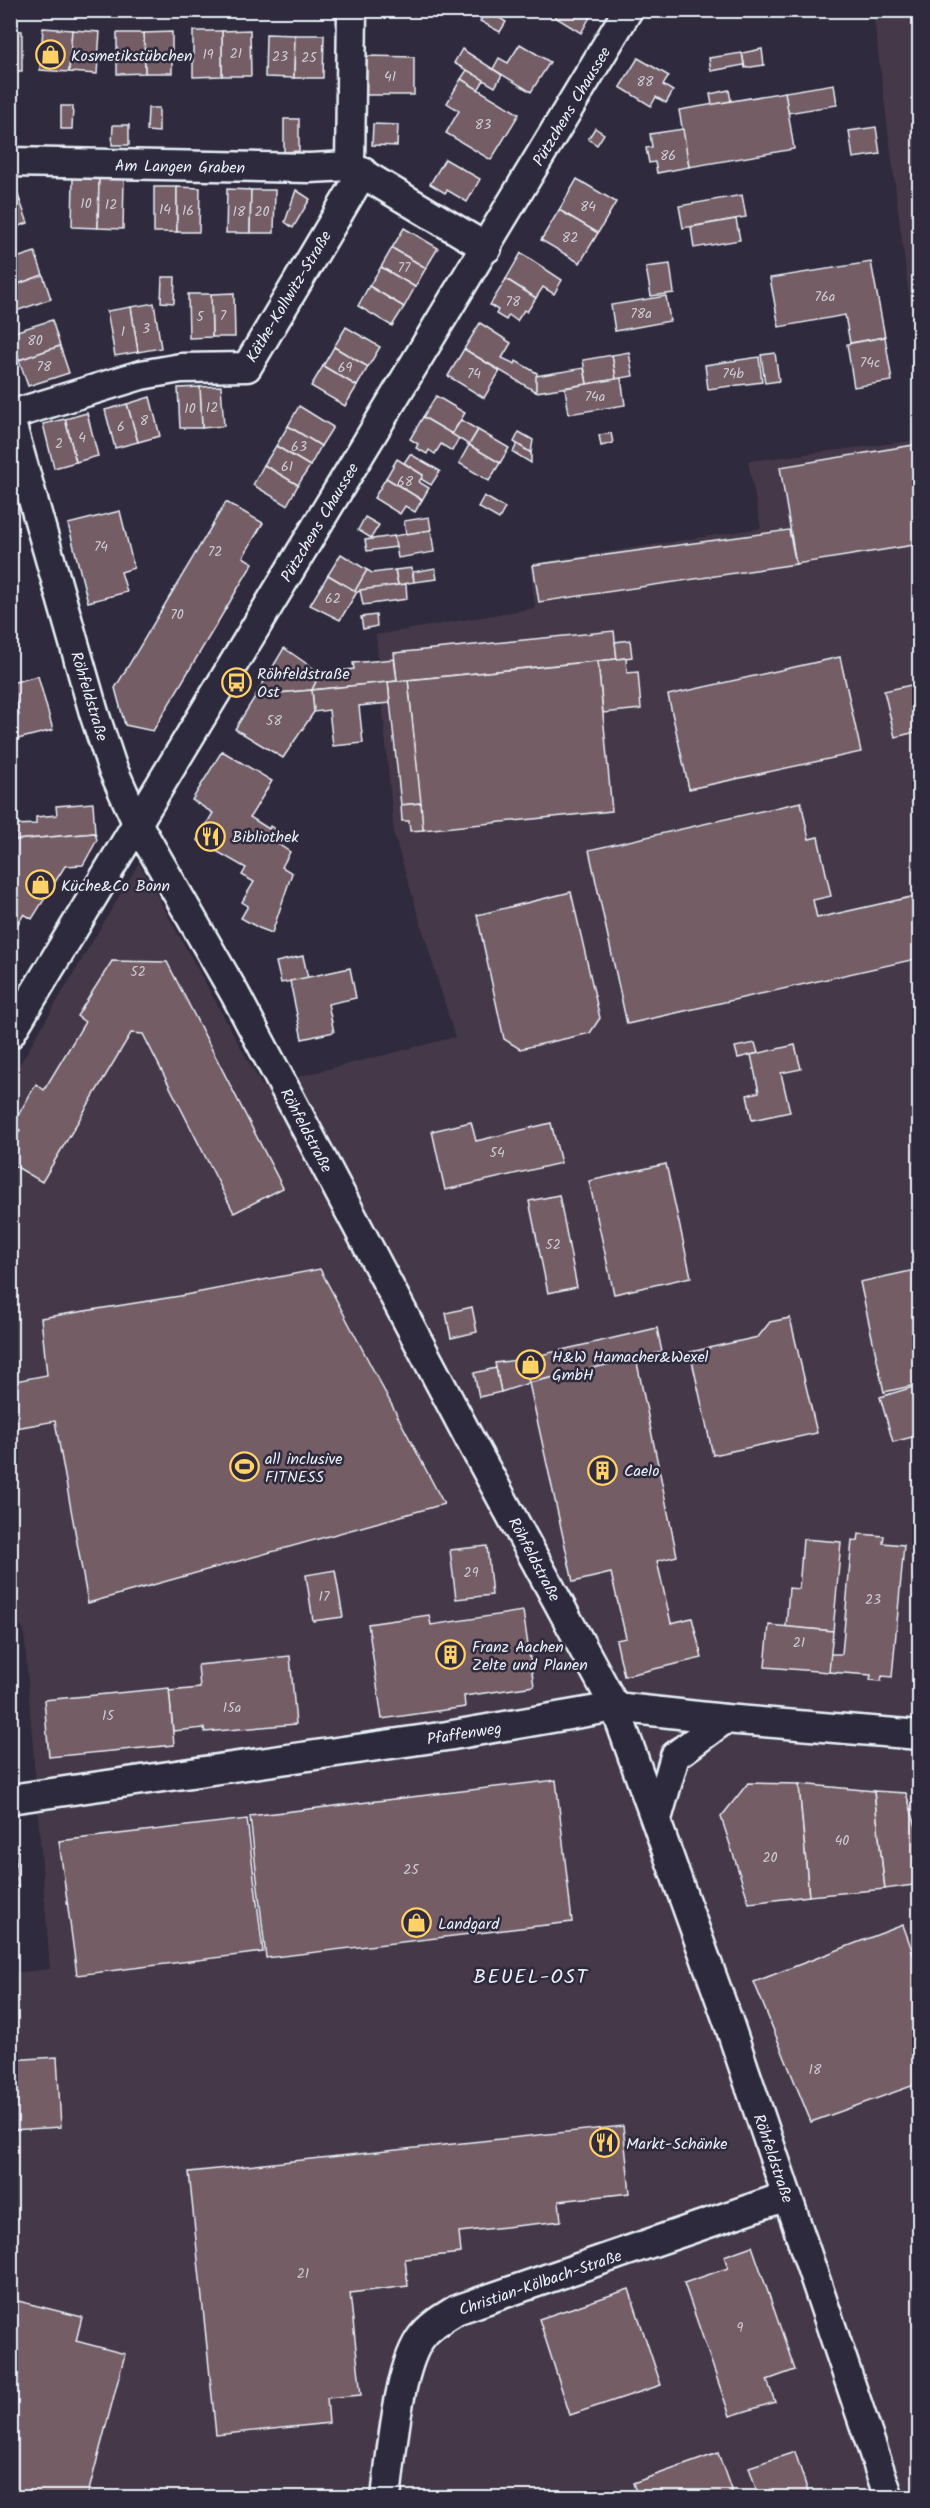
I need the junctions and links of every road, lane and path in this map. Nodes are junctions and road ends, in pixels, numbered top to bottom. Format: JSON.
{"nodes":[{"id":1,"x":352,"y":10,"type":"edge"},
{"id":2,"x":628,"y":10,"type":"edge"},
{"id":3,"x":10,"y":162,"type":"edge"},
{"id":4,"x":356,"y":169,"type":"junction"},
{"id":5,"x":487,"y":248,"type":"junction"},
{"id":6,"x":10,"y":417,"type":"edge"},
{"id":7,"x":138,"y":825,"type":"junction"},
{"id":8,"x":10,"y":1034,"type":"edge"},
{"id":9,"x":615,"y":1707,"type":"junction"},
{"id":10,"x":725,"y":1719,"type":"junction"},
{"id":11,"x":920,"y":1735,"type":"edge"},
{"id":12,"x":10,"y":1799,"type":"edge"},
{"id":13,"x":657,"y":1819,"type":"junction"},
{"id":14,"x":787,"y":2196,"type":"junction"},
{"id":15,"x":386,"y":2498,"type":"edge"},
{"id":16,"x":889,"y":2498,"type":"edge"}],
"edges":[{"from":1,"to":4,"type":"street"},
{"from":2,"to":5,"type":"street","name":"Pützchens Chaussee"},
{"from":3,"to":4,"type":"street","name":"Am Langen Graben"},
{"from":4,"to":5,"type":"street"},
{"from":4,"to":6,"type":"street","name":"Käthe-Kollwitz-Straße"},
{"from":5,"to":7,"type":"street","name":"Pützchens Chaussee"},
{"from":6,"to":7,"type":"street","name":"Röhfeldstraße"},
{"from":7,"to":8,"type":"street","name":"Pützchens Chaussee"},
{"from":7,"to":9,"type":"street","name":"Röhfeldstraße"},
{"from":9,"to":10,"type":"street","name":"Pfaffenweg"},
{"from":9,"to":12,"type":"street","name":"Pfaffenweg"},
{"from":9,"to":13,"type":"street","name":"Röhfeldstraße"},
{"from":10,"to":11,"type":"street","name":"Pfaffenweg"},
{"from":10,"to":13,"type":"street"},
{"from":13,"to":14,"type":"street","name":"Röhfeldstraße"},
{"from":14,"to":15,"type":"street","name":"Christian-Kölbach-Straße"},
{"from":14,"to":16,"type":"street","name":"Röhfeldstraße"}]}
